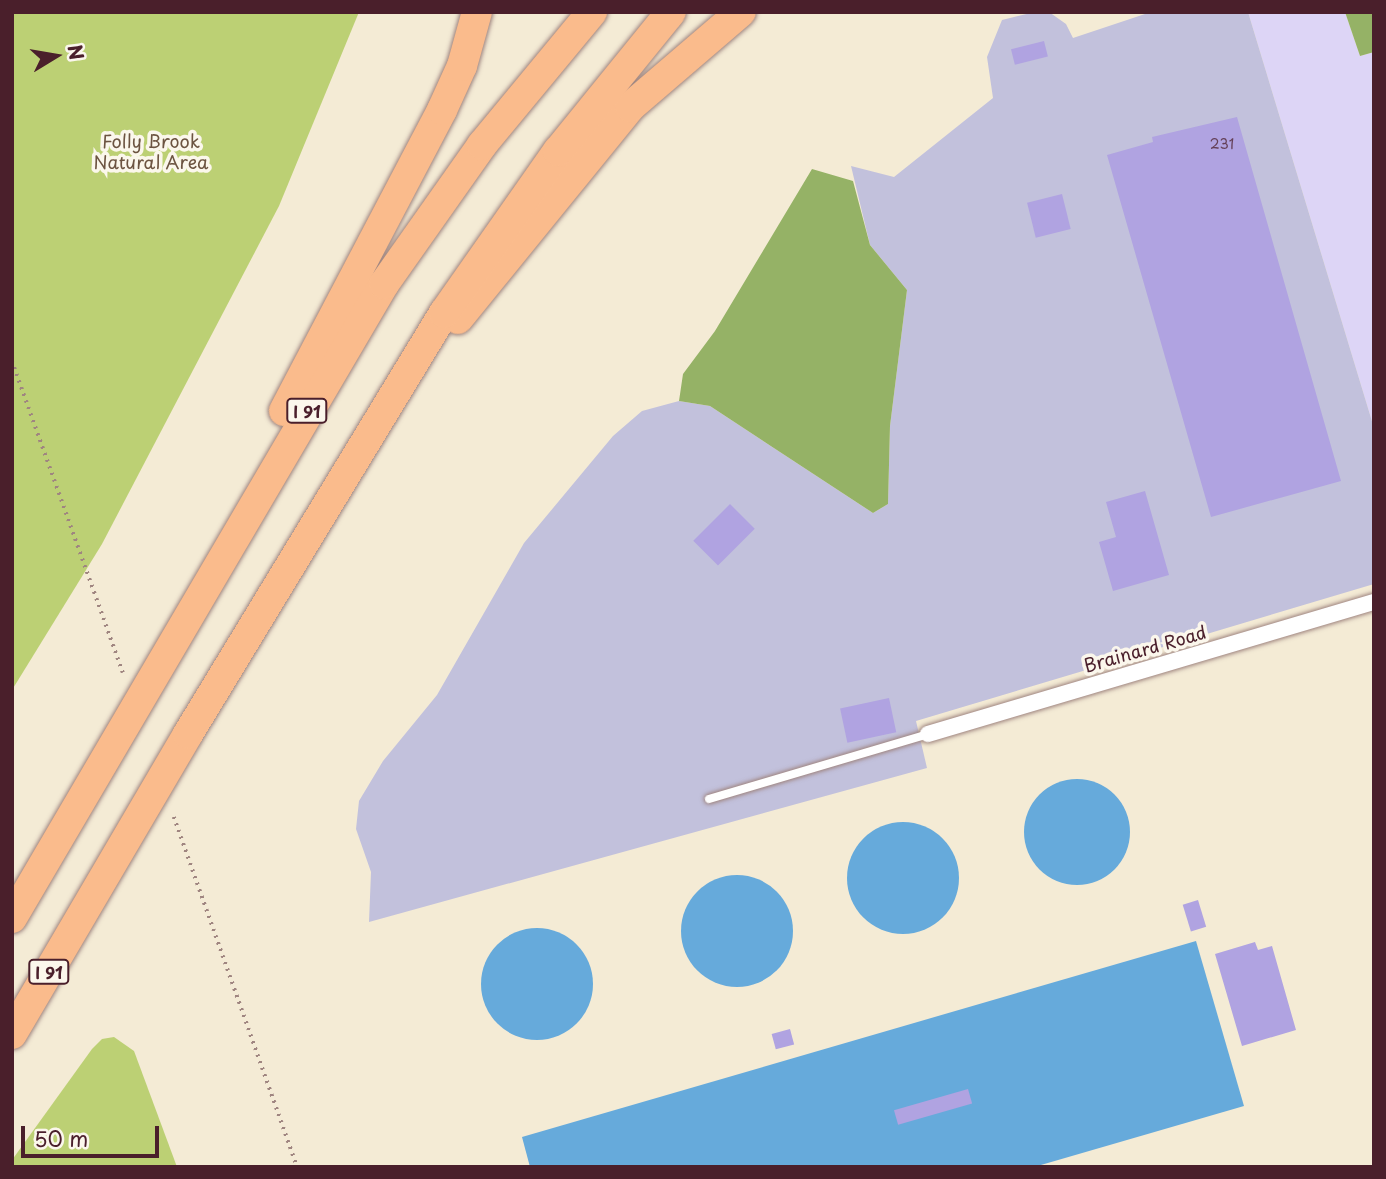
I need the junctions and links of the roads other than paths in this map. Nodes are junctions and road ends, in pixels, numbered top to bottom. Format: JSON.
{"nodes":[{"id":1,"x":477,"y":12,"type":"edge"},
{"id":2,"x":592,"y":12,"type":"edge"},
{"id":3,"x":671,"y":12,"type":"edge"},
{"id":4,"x":741,"y":12,"type":"edge"},
{"id":5,"x":400,"y":384,"type":"junction"},
{"id":6,"x":243,"y":521,"type":"junction"},
{"id":7,"x":1374,"y":602,"type":"edge"},
{"id":8,"x":928,"y":734,"type":"joint"},
{"id":9,"x":709,"y":799,"type":"dead end"},
{"id":10,"x":12,"y":918,"type":"edge"},
{"id":11,"x":12,"y":1034,"type":"edge"}],
"edges":[{"from":1,"to":6,"type":"highway"},
{"from":2,"to":6,"type":"highway","number":"I 91"},
{"from":3,"to":5,"type":"highway","number":"I 91"},
{"from":4,"to":5,"type":"highway"},
{"from":5,"to":11,"type":"highway","number":"I 91"},
{"from":6,"to":10,"type":"highway","number":"I 91"},
{"from":7,"to":8,"type":"street","name":"Brainard Road"},
{"from":8,"to":9,"type":"lane"}]}
